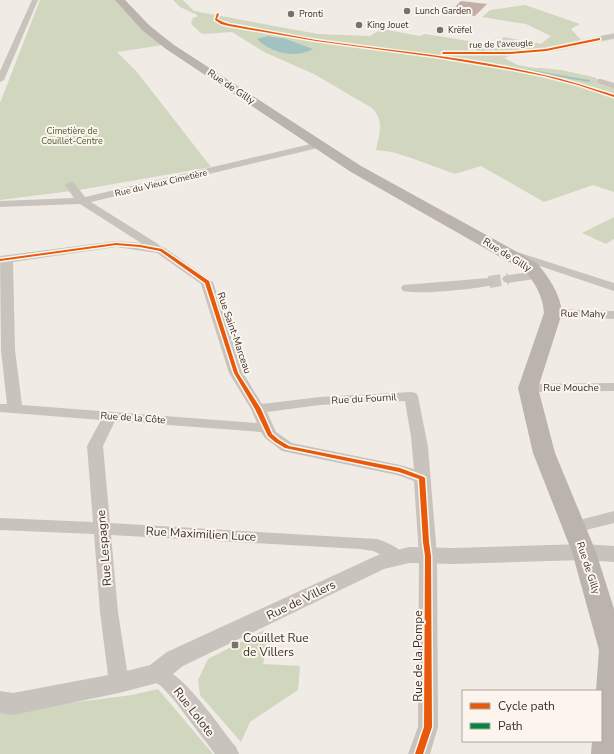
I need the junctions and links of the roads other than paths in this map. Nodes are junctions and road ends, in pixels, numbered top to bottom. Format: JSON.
{"nodes":[{"id":1,"x":35,"y":0,"type":"edge"},
{"id":2,"x":120,"y":0,"type":"edge"},
{"id":3,"x":614,"y":36,"type":"edge"},
{"id":4,"x":599,"y":39,"type":"dead end"},
{"id":5,"x":0,"y":53,"type":"edge"},
{"id":6,"x":11,"y":53,"type":"junction"},
{"id":7,"x":0,"y":80,"type":"edge"},
{"id":8,"x":601,"y":81,"type":"dead end"},
{"id":9,"x":614,"y":86,"type":"edge"},
{"id":10,"x":319,"y":146,"type":"junction"},
{"id":11,"x":70,"y":185,"type":"dead end"},
{"id":12,"x":82,"y":202,"type":"junction"},
{"id":13,"x":0,"y":204,"type":"edge"},
{"id":14,"x":161,"y":250,"type":"junction"},
{"id":15,"x":500,"y":250,"type":"junction"},
{"id":16,"x":4,"y":259,"type":"edge"},
{"id":17,"x":537,"y":274,"type":"junction"},
{"id":18,"x":508,"y":279,"type":"tunnel mouth"},
{"id":19,"x":489,"y":282,"type":"tunnel mouth"},
{"id":20,"x":614,"y":287,"type":"edge"},
{"id":21,"x":407,"y":288,"type":"dead end"},
{"id":22,"x":553,"y":313,"type":"junction"},
{"id":23,"x":614,"y":315,"type":"edge"},
{"id":24,"x":614,"y":387,"type":"edge"},
{"id":25,"x":528,"y":388,"type":"junction"},
{"id":26,"x":258,"y":408,"type":"junction"},
{"id":27,"x":7,"y":409,"type":"edge"},
{"id":28,"x":110,"y":416,"type":"junction"},
{"id":29,"x":266,"y":428,"type":"junction"},
{"id":30,"x":422,"y":478,"type":"junction"},
{"id":31,"x":614,"y":517,"type":"edge"},
{"id":32,"x":0,"y":524,"type":"edge"},
{"id":33,"x":574,"y":527,"type":"junction"},
{"id":34,"x":102,"y":529,"type":"junction"},
{"id":35,"x":584,"y":552,"type":"junction"},
{"id":36,"x":614,"y":554,"type":"edge"},
{"id":37,"x":428,"y":556,"type":"junction"},
{"id":38,"x":398,"y":558,"type":"junction"},
{"id":39,"x":157,"y":673,"type":"junction"},
{"id":40,"x":119,"y":683,"type":"junction"},
{"id":41,"x":0,"y":702,"type":"edge"},
{"id":42,"x":228,"y":754,"type":"edge"},
{"id":43,"x":419,"y":754,"type":"edge"},
{"id":44,"x":606,"y":754,"type":"edge"}],
"edges":[{"from":1,"to":6,"type":"street"},
{"from":2,"to":10,"type":"main road","name":"Rue de Gilly"},
{"from":3,"to":4,"type":"street"},
{"from":5,"to":6,"type":"street"},
{"from":6,"to":7,"type":"street"},
{"from":8,"to":9,"type":"street"},
{"from":10,"to":12,"type":"street","name":"Rue du Vieux Cimetière"},
{"from":10,"to":15,"type":"main road","name":"Rue de Gilly"},
{"from":11,"to":12,"type":"street","name":"Rue Saint-Marceau"},
{"from":12,"to":13,"type":"street","name":"Rue du Vieux Cimetière"},
{"from":12,"to":14,"type":"street","name":"Rue Saint-Marceau"},
{"from":14,"to":16,"type":"street","name":"Rue Saint-Marceau"},
{"from":14,"to":26,"type":"street","name":"Rue Saint-Marceau"},
{"from":15,"to":17,"type":"main road","name":"Rue de Gilly"},
{"from":15,"to":20,"type":"street"},
{"from":16,"to":27,"type":"street"},
{"from":17,"to":18,"type":"street"},
{"from":17,"to":22,"type":"main road","name":"Rue de Gilly"},
{"from":19,"to":21,"type":"street"},
{"from":22,"to":23,"type":"street","name":"Rue Mahy"},
{"from":22,"to":25,"type":"main road"},
{"from":24,"to":25,"type":"street","name":"Rue Mouche"},
{"from":25,"to":33,"type":"main road","name":"Rue de Gilly"},
{"from":26,"to":29,"type":"street","name":"Rue Saint-Marceau"},
{"from":26,"to":30,"type":"street","name":"Rue du Fournil"},
{"from":27,"to":28,"type":"street","name":"Rue de la Côte"},
{"from":28,"to":29,"type":"street","name":"Rue de la Côte"},
{"from":28,"to":34,"type":"street","name":"Rue Lespagne"},
{"from":29,"to":30,"type":"street","name":"Rue Saint-Marceau"},
{"from":30,"to":37,"type":"street"},
{"from":31,"to":33,"type":"street"},
{"from":32,"to":34,"type":"street","name":"Rue Maximilien Luce"},
{"from":33,"to":35,"type":"main road","name":"Rue de Gilly"},
{"from":34,"to":38,"type":"street","name":"Rue Maximilien Luce"},
{"from":34,"to":40,"type":"street","name":"Rue Lespagne"},
{"from":35,"to":36,"type":"street","name":"Rue de Villers"},
{"from":35,"to":37,"type":"street","name":"Rue de Villers"},
{"from":35,"to":44,"type":"main road","name":"Rue de Gilly"},
{"from":37,"to":38,"type":"street","name":"Rue de Villers"},
{"from":37,"to":43,"type":"street","name":"Rue de la Pompe"},
{"from":38,"to":39,"type":"street","name":"Rue de Villers"},
{"from":39,"to":40,"type":"street","name":"Rue de Villers"},
{"from":39,"to":42,"type":"street","name":"Rue Lolote"},
{"from":40,"to":41,"type":"street","name":"Rue de Villers"}]}
